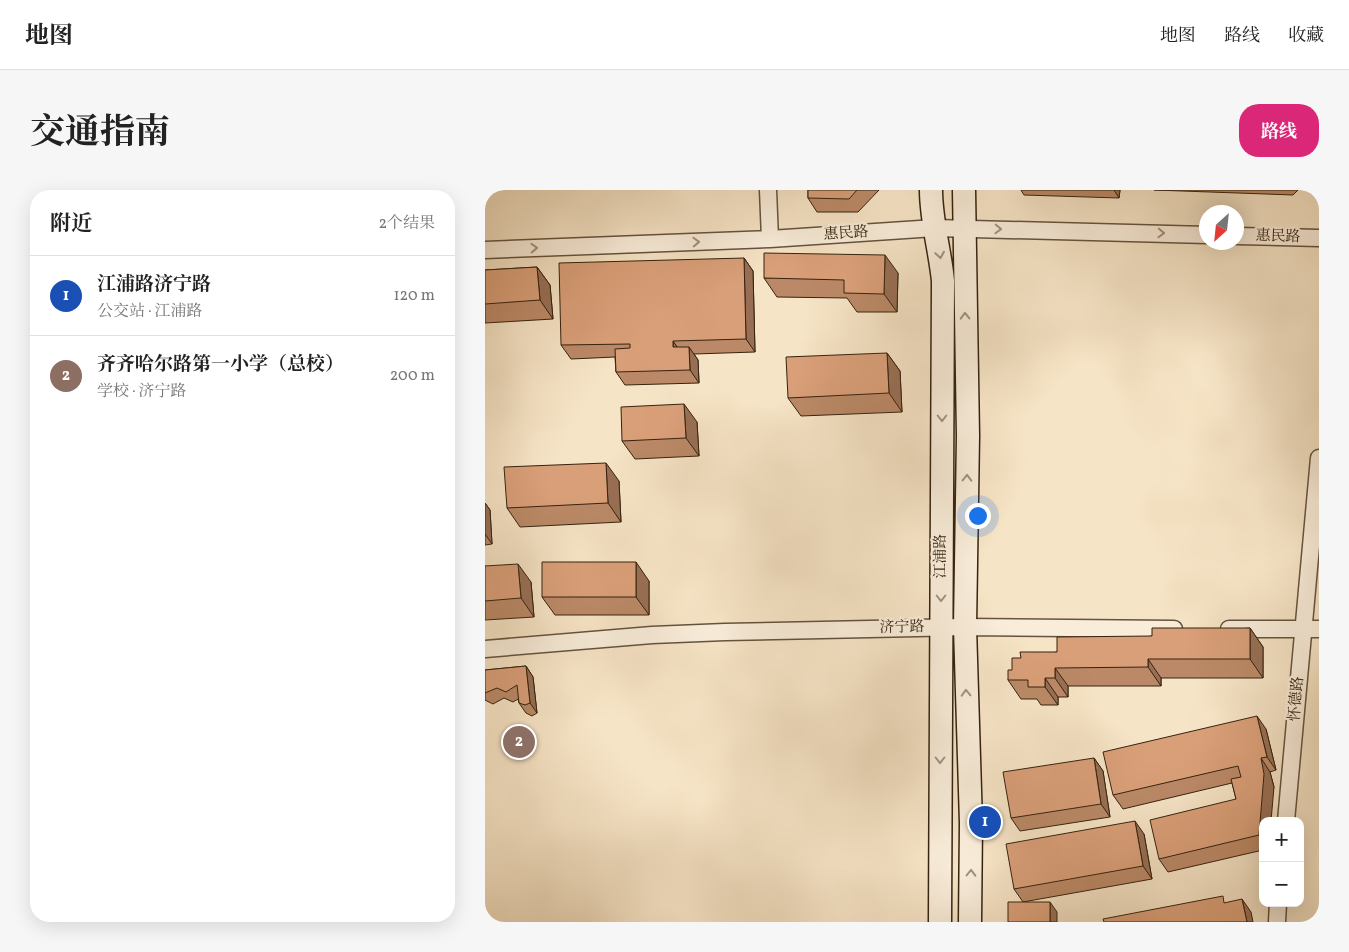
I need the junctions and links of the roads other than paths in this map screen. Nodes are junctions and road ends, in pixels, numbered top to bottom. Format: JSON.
{"nodes":[{"id":1,"x":768,"y":190,"type":"edge"},
{"id":2,"x":931,"y":190,"type":"edge"},
{"id":3,"x":964,"y":190,"type":"edge"},
{"id":4,"x":935,"y":228,"type":"junction"},
{"id":5,"x":964,"y":228,"type":"junction"},
{"id":6,"x":1199,"y":235,"type":"edge"},
{"id":7,"x":1244,"y":236,"type":"edge"},
{"id":8,"x":1319,"y":238,"type":"edge"},
{"id":9,"x":770,"y":239,"type":"junction"},
{"id":10,"x":485,"y":250,"type":"edge"},
{"id":11,"x":1319,"y":458,"type":"edge"},
{"id":12,"x":941,"y":627,"type":"junction"},
{"id":13,"x":965,"y":627,"type":"junction"},
{"id":14,"x":1186,"y":629,"type":"edge"},
{"id":15,"x":1215,"y":629,"type":"edge"},
{"id":16,"x":1311,"y":629,"type":"edge"},
{"id":17,"x":485,"y":649,"type":"edge"},
{"id":18,"x":1287,"y":817,"type":"edge"},
{"id":19,"x":1278,"y":907,"type":"edge"},
{"id":20,"x":940,"y":922,"type":"edge"},
{"id":21,"x":970,"y":922,"type":"edge"},
{"id":22,"x":1277,"y":922,"type":"edge"}],
"edges":[{"from":1,"to":9,"type":"street"},
{"from":2,"to":4,"type":"main road","name":"江浦路"},
{"from":3,"to":5,"type":"main road","name":"江浦路"},
{"from":4,"to":5,"type":"street","name":"惠民路"},
{"from":4,"to":9,"type":"street","name":"惠民路"},
{"from":4,"to":12,"type":"main road","name":"江浦路","one_way":true},
{"from":5,"to":6,"type":"street","name":"惠民路","one_way":true},
{"from":13,"to":5,"type":"main road","name":"江浦路","one_way":true},
{"from":7,"to":8,"type":"street","name":"惠民路"},
{"from":10,"to":9,"type":"street","name":"惠民路","one_way":true},
{"from":11,"to":16,"type":"street","name":"怀德路"},
{"from":12,"to":13,"type":"street","name":"济宁路"},
{"from":12,"to":17,"type":"street","name":"济宁路"},
{"from":12,"to":20,"type":"main road","name":"江浦路","one_way":true},
{"from":13,"to":14,"type":"street","name":"济宁路"},
{"from":21,"to":13,"type":"main road","name":"江浦路","one_way":true},
{"from":15,"to":16,"type":"street"},
{"from":16,"to":18,"type":"street","name":"怀德路"},
{"from":19,"to":22,"type":"street"}]}
